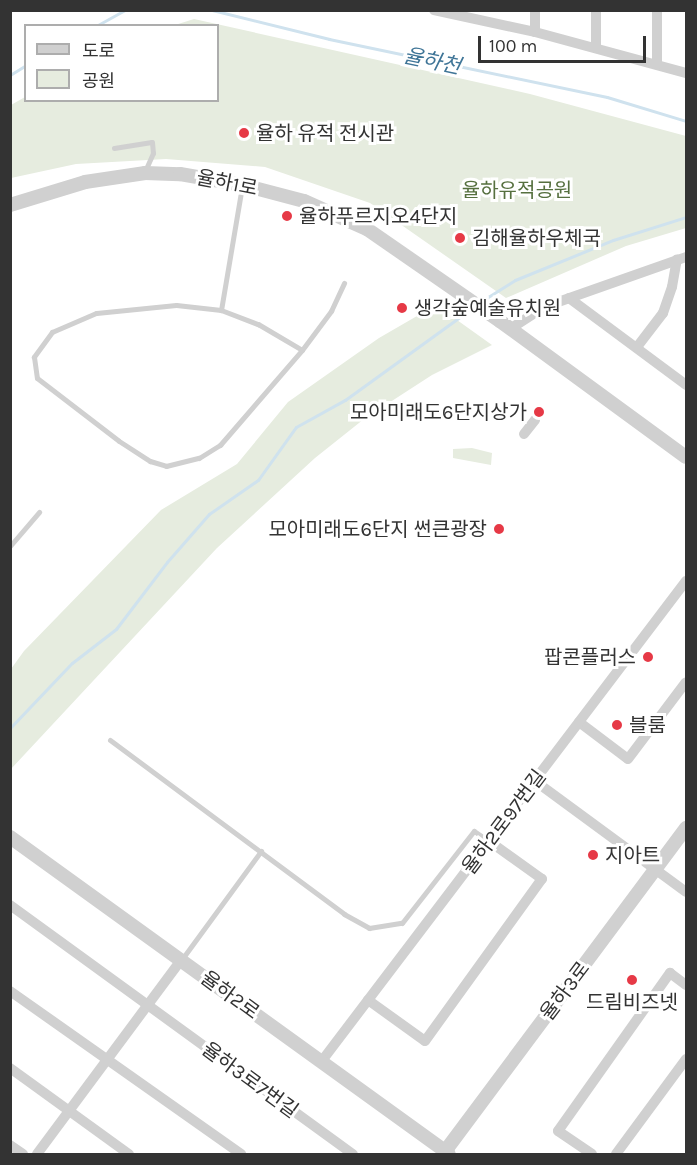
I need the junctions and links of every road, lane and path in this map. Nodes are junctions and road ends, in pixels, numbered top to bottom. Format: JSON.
{"nodes":[{"id":1,"x":434,"y":10,"type":"edge"},
{"id":2,"x":535,"y":10,"type":"edge"},
{"id":3,"x":596,"y":10,"type":"edge"},
{"id":4,"x":657,"y":10,"type":"edge"},
{"id":5,"x":470,"y":15,"type":"edge"},
{"id":6,"x":535,"y":32,"type":"junction"},
{"id":7,"x":596,"y":48,"type":"junction"},
{"id":8,"x":657,"y":64,"type":"junction"},
{"id":9,"x":687,"y":73,"type":"edge"},
{"id":10,"x":114,"y":148,"type":"dead end"},
{"id":11,"x":145,"y":173,"type":"junction"},
{"id":12,"x":243,"y":185,"type":"junction"},
{"id":13,"x":10,"y":205,"type":"edge"},
{"id":14,"x":682,"y":258,"type":"edge"},
{"id":15,"x":344,"y":284,"type":"dead end"},
{"id":16,"x":569,"y":298,"type":"junction"},
{"id":17,"x":221,"y":310,"type":"junction"},
{"id":18,"x":505,"y":325,"type":"junction"},
{"id":19,"x":637,"y":347,"type":"junction"},
{"id":20,"x":302,"y":350,"type":"junction"},
{"id":21,"x":686,"y":384,"type":"edge"},
{"id":22,"x":534,"y":420,"type":"dead end"},
{"id":23,"x":524,"y":434,"type":"dead end"},
{"id":24,"x":687,"y":457,"type":"edge"},
{"id":25,"x":39,"y":512,"type":"dead end"},
{"id":26,"x":10,"y":546,"type":"edge"},
{"id":27,"x":687,"y":581,"type":"edge"},
{"id":28,"x":687,"y":682,"type":"edge"},
{"id":29,"x":579,"y":722,"type":"junction"},
{"id":30,"x":110,"y":740,"type":"dead end"},
{"id":31,"x":535,"y":781,"type":"junction"},
{"id":32,"x":687,"y":828,"type":"edge"},
{"id":33,"x":10,"y":837,"type":"edge"},
{"id":34,"x":489,"y":841,"type":"junction"},
{"id":35,"x":261,"y":851,"type":"junction"},
{"id":36,"x":656,"y":869,"type":"junction"},
{"id":37,"x":687,"y":892,"type":"edge"},
{"id":38,"x":10,"y":904,"type":"edge"},
{"id":39,"x":181,"y":960,"type":"junction"},
{"id":40,"x":687,"y":985,"type":"edge"},
{"id":41,"x":10,"y":991,"type":"edge"},
{"id":42,"x":368,"y":1000,"type":"junction"},
{"id":43,"x":148,"y":1005,"type":"junction"},
{"id":44,"x":687,"y":1059,"type":"edge"},
{"id":45,"x":107,"y":1060,"type":"junction"},
{"id":46,"x":321,"y":1062,"type":"junction"},
{"id":47,"x":10,"y":1068,"type":"edge"},
{"id":48,"x":69,"y":1111,"type":"junction"},
{"id":49,"x":10,"y":1145,"type":"edge"},
{"id":50,"x":446,"y":1154,"type":"edge"},
{"id":51,"x":23,"y":1155,"type":"edge"},
{"id":52,"x":37,"y":1155,"type":"edge"},
{"id":53,"x":129,"y":1155,"type":"edge"},
{"id":54,"x":241,"y":1155,"type":"edge"},
{"id":55,"x":353,"y":1155,"type":"edge"},
{"id":56,"x":592,"y":1155,"type":"edge"},
{"id":57,"x":616,"y":1155,"type":"edge"}],
"edges":[{"from":1,"to":5,"type":"street"},
{"from":2,"to":6,"type":"street"},
{"from":3,"to":7,"type":"street"},
{"from":4,"to":8,"type":"street"},
{"from":5,"to":6,"type":"street"},
{"from":6,"to":7,"type":"street"},
{"from":7,"to":8,"type":"street"},
{"from":8,"to":9,"type":"street"},
{"from":10,"to":11,"type":"lane"},
{"from":11,"to":12,"type":"street","name":"율하1로"},
{"from":11,"to":13,"type":"street","name":"율하1로"},
{"from":12,"to":17,"type":"lane"},
{"from":12,"to":18,"type":"street","name":"율하1로"},
{"from":14,"to":16,"type":"street"},
{"from":14,"to":19,"type":"street"},
{"from":15,"to":20,"type":"lane"},
{"from":16,"to":18,"type":"street"},
{"from":16,"to":19,"type":"street"},
{"from":17,"to":20,"type":"lane"},
{"from":17,"to":20,"type":"lane"},
{"from":18,"to":24,"type":"street"},
{"from":19,"to":21,"type":"street"},
{"from":22,"to":23,"type":"street"},
{"from":25,"to":26,"type":"lane"},
{"from":27,"to":29,"type":"street","name":"율하2로97번길"},
{"from":28,"to":29,"type":"street"},
{"from":29,"to":31,"type":"street","name":"율하2로97번길"},
{"from":30,"to":35,"type":"lane"},
{"from":31,"to":34,"type":"street","name":"율하2로97번길"},
{"from":31,"to":36,"type":"street"},
{"from":32,"to":36,"type":"street","name":"율하3로"},
{"from":33,"to":39,"type":"street","name":"율하2로"},
{"from":34,"to":35,"type":"lane"},
{"from":34,"to":42,"type":"street","name":"율하2로97번길"},
{"from":34,"to":42,"type":"street"},
{"from":35,"to":39,"type":"lane"},
{"from":36,"to":37,"type":"street"},
{"from":36,"to":50,"type":"street","name":"율하3로"},
{"from":38,"to":43,"type":"street","name":"율하3로7번길"},
{"from":39,"to":43,"type":"street"},
{"from":39,"to":46,"type":"street","name":"율하2로"},
{"from":40,"to":56,"type":"street"},
{"from":41,"to":45,"type":"street"},
{"from":42,"to":46,"type":"street","name":"율하2로97번길"},
{"from":43,"to":45,"type":"street"},
{"from":43,"to":55,"type":"street","name":"율하3로7번길"},
{"from":44,"to":57,"type":"street"},
{"from":45,"to":48,"type":"street"},
{"from":45,"to":54,"type":"street"},
{"from":46,"to":50,"type":"street","name":"율하2로"},
{"from":47,"to":48,"type":"street"},
{"from":48,"to":52,"type":"street"},
{"from":48,"to":53,"type":"street"},
{"from":49,"to":51,"type":"street"}]}
